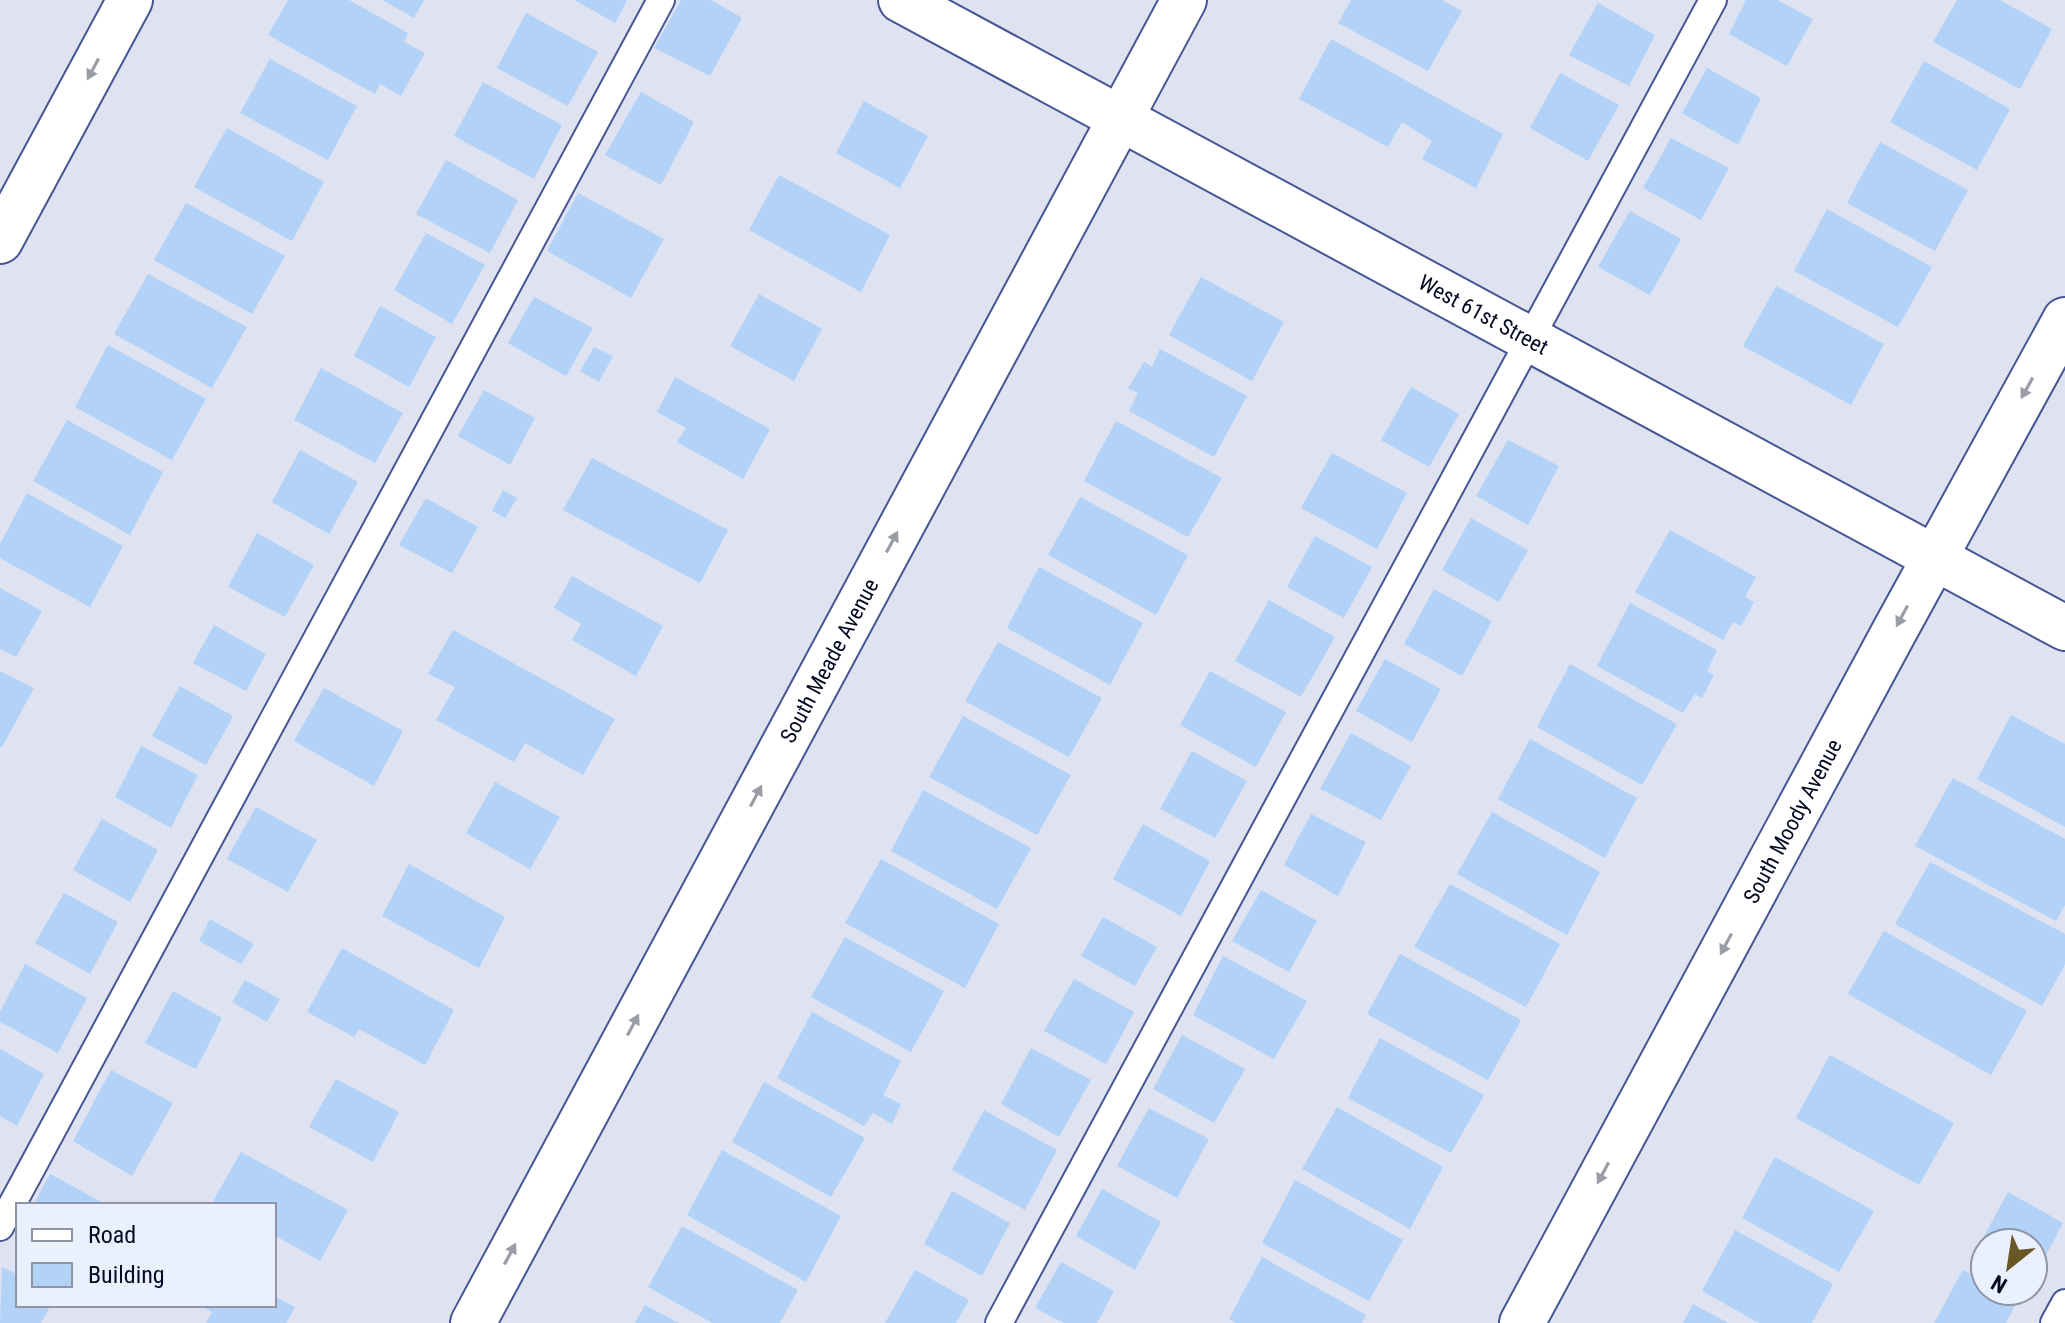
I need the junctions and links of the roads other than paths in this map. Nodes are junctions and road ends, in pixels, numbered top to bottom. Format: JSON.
{"nodes":[{"id":1,"x":130,"y":0,"type":"edge"},
{"id":2,"x":661,"y":0,"type":"edge"},
{"id":3,"x":901,"y":0,"type":"edge"},
{"id":4,"x":1184,"y":0,"type":"edge"},
{"id":5,"x":1713,"y":0,"type":"edge"},
{"id":6,"x":1120,"y":119,"type":"junction"},
{"id":7,"x":0,"y":241,"type":"edge"},
{"id":8,"x":2065,"y":320,"type":"edge"},
{"id":9,"x":1530,"y":339,"type":"junction"},
{"id":10,"x":1935,"y":556,"type":"junction"},
{"id":11,"x":2065,"y":628,"type":"edge"},
{"id":12,"x":0,"y":1227,"type":"edge"},
{"id":13,"x":2065,"y":1303,"type":"edge"},
{"id":14,"x":473,"y":1323,"type":"edge"},
{"id":15,"x":999,"y":1323,"type":"edge"},
{"id":16,"x":1522,"y":1323,"type":"edge"},
{"id":17,"x":2054,"y":1323,"type":"edge"}],
"edges":[{"from":1,"to":7,"type":"street","one_way":true},
{"from":2,"to":12,"type":"lane"},
{"from":3,"to":6,"type":"street","name":"West 61st Street"},
{"from":4,"to":6,"type":"street","name":"South Meade Avenue"},
{"from":5,"to":9,"type":"lane"},
{"from":6,"to":9,"type":"street","name":"West 61st Street"},
{"from":14,"to":6,"type":"street","name":"South Meade Avenue","one_way":true},
{"from":8,"to":10,"type":"street","name":"South Moody Avenue","one_way":true},
{"from":9,"to":10,"type":"street","name":"West 61st Street"},
{"from":9,"to":15,"type":"lane"},
{"from":10,"to":11,"type":"street","name":"West 61st Street"},
{"from":10,"to":16,"type":"street","name":"South Moody Avenue","one_way":true},
{"from":13,"to":17,"type":"lane"}]}
